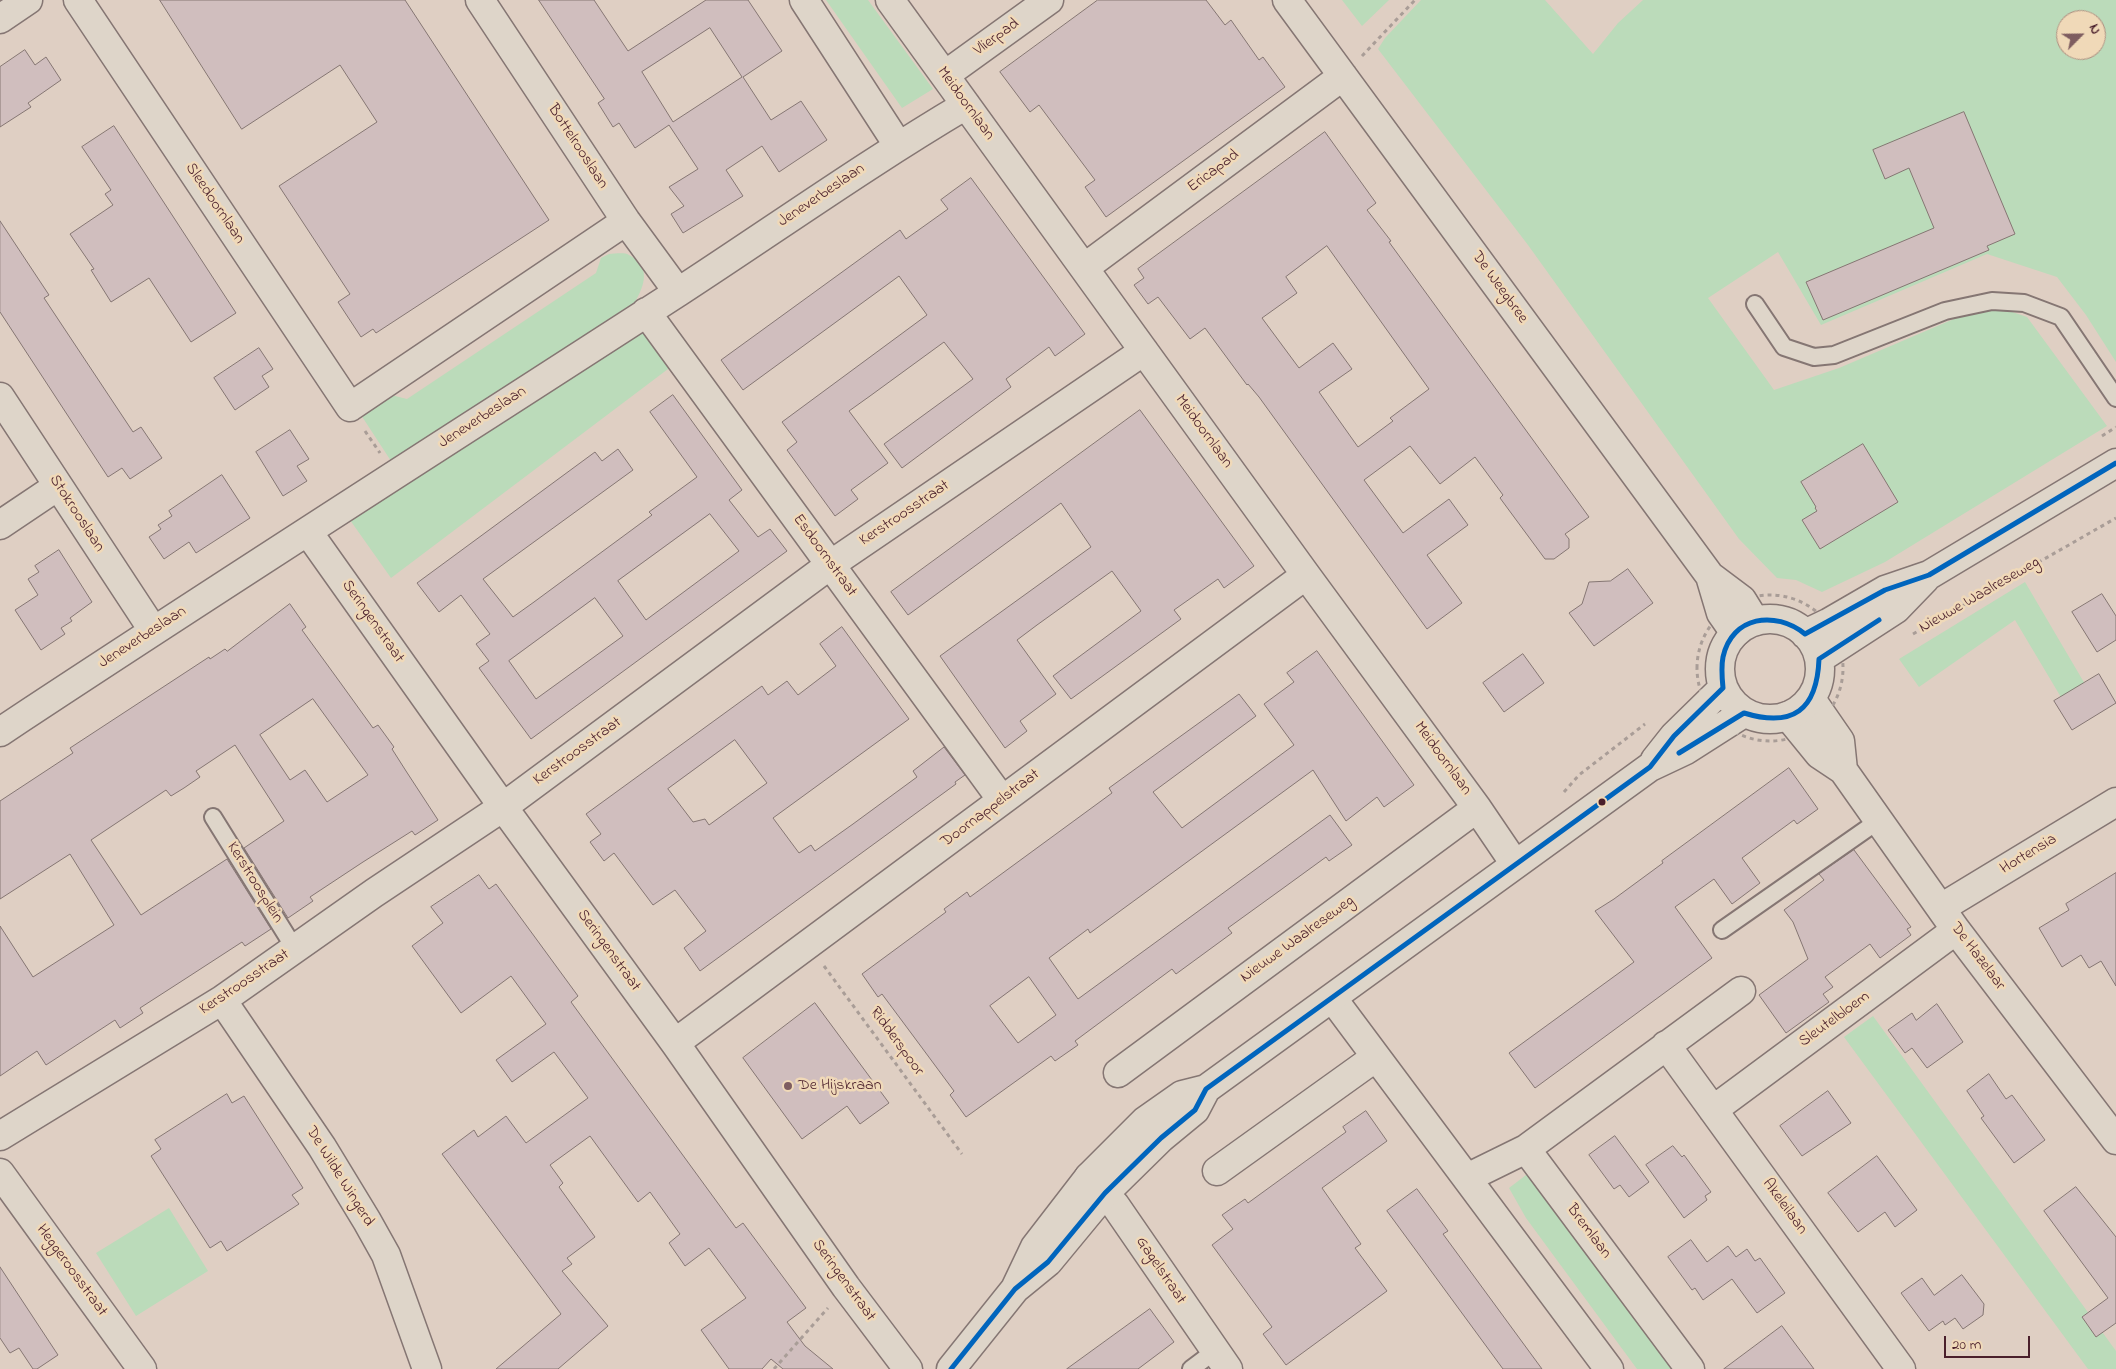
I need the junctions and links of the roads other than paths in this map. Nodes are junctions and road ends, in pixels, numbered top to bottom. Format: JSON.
{"nodes":[{"id":1,"x":28,"y":0,"type":"edge"},
{"id":2,"x":78,"y":0,"type":"edge"},
{"id":3,"x":480,"y":0,"type":"edge"},
{"id":4,"x":804,"y":0,"type":"edge"},
{"id":5,"x":890,"y":0,"type":"edge"},
{"id":6,"x":1049,"y":0,"type":"edge"},
{"id":7,"x":1288,"y":0,"type":"edge"},
{"id":8,"x":0,"y":19,"type":"edge"},
{"id":9,"x":945,"y":75,"type":"junction"},
{"id":10,"x":1344,"y":76,"type":"junction"},
{"id":11,"x":966,"y":105,"type":"junction"},
{"id":12,"x":898,"y":145,"type":"junction"},
{"id":13,"x":626,"y":221,"type":"junction"},
{"id":14,"x":1084,"y":268,"type":"junction"},
{"id":15,"x":678,"y":292,"type":"junction"},
{"id":16,"x":1755,"y":304,"type":"dead end"},
{"id":17,"x":646,"y":312,"type":"junction"},
{"id":18,"x":1144,"y":350,"type":"junction"},
{"id":19,"x":0,"y":397,"type":"edge"},
{"id":20,"x":2116,"y":398,"type":"edge"},
{"id":21,"x":2116,"y":463,"type":"edge"},
{"id":22,"x":58,"y":486,"type":"junction"},
{"id":23,"x":0,"y":525,"type":"edge"},
{"id":24,"x":308,"y":532,"type":"junction"},
{"id":25,"x":830,"y":566,"type":"junction"},
{"id":26,"x":1306,"y":575,"type":"junction"},
{"id":27,"x":1929,"y":575,"type":"junction"},
{"id":28,"x":1751,"y":616,"type":"junction"},
{"id":29,"x":153,"y":630,"type":"junction"},
{"id":30,"x":1805,"y":634,"type":"junction"},
{"id":31,"x":1819,"y":659,"type":"junction"},
{"id":32,"x":1711,"y":687,"type":"junction"},
{"id":33,"x":1811,"y":699,"type":"junction"},
{"id":34,"x":1743,"y":724,"type":"junction"},
{"id":35,"x":1790,"y":727,"type":"junction"},
{"id":36,"x":0,"y":732,"type":"edge"},
{"id":37,"x":1650,"y":767,"type":"junction"},
{"id":38,"x":1842,"y":770,"type":"junction"},
{"id":39,"x":1002,"y":800,"type":"junction"},
{"id":40,"x":2116,"y":802,"type":"edge"},
{"id":41,"x":503,"y":807,"type":"junction"},
{"id":42,"x":1477,"y":808,"type":"junction"},
{"id":43,"x":213,"y":817,"type":"dead end"},
{"id":44,"x":1878,"y":821,"type":"junction"},
{"id":45,"x":1515,"y":864,"type":"junction"},
{"id":46,"x":1941,"y":908,"type":"junction"},
{"id":47,"x":1722,"y":930,"type":"dead end"},
{"id":48,"x":1956,"y":930,"type":"junction"},
{"id":49,"x":295,"y":949,"type":"junction"},
{"id":50,"x":1741,"y":991,"type":"dead end"},
{"id":51,"x":1333,"y":999,"type":"junction"},
{"id":52,"x":222,"y":1000,"type":"junction"},
{"id":53,"x":675,"y":1043,"type":"junction"},
{"id":54,"x":1666,"y":1046,"type":"junction"},
{"id":55,"x":1376,"y":1057,"type":"junction"},
{"id":56,"x":1118,"y":1073,"type":"dead end"},
{"id":57,"x":1713,"y":1110,"type":"junction"},
{"id":58,"x":0,"y":1136,"type":"edge"},
{"id":59,"x":2116,"y":1140,"type":"edge"},
{"id":60,"x":1526,"y":1149,"type":"junction"},
{"id":61,"x":1217,"y":1171,"type":"dead end"},
{"id":62,"x":0,"y":1174,"type":"edge"},
{"id":63,"x":1467,"y":1178,"type":"junction"},
{"id":64,"x":1097,"y":1185,"type":"junction"},
{"id":65,"x":1222,"y":1360,"type":"edge"},
{"id":66,"x":134,"y":1366,"type":"edge"},
{"id":67,"x":427,"y":1369,"type":"edge"},
{"id":68,"x":908,"y":1369,"type":"edge"},
{"id":69,"x":951,"y":1369,"type":"edge"},
{"id":70,"x":1191,"y":1369,"type":"edge"},
{"id":71,"x":1609,"y":1369,"type":"edge"},
{"id":72,"x":1690,"y":1369,"type":"edge"},
{"id":73,"x":1902,"y":1369,"type":"edge"}],
"edges":[{"from":1,"to":8,"type":"street"},
{"from":2,"to":13,"type":"street","name":"Sleedoornlaan"},
{"from":3,"to":13,"type":"street","name":"Bottelrooslaan"},
{"from":4,"to":12,"type":"street"},
{"from":5,"to":9,"type":"street","name":"Meidoornlaan"},
{"from":6,"to":9,"type":"street","name":"Vlierpad"},
{"from":7,"to":10,"type":"street","name":"De Weegbree"},
{"from":9,"to":11,"type":"street","name":"Meidoornlaan"},
{"from":10,"to":14,"type":"street","name":"Ericapad"},
{"from":10,"to":28,"type":"street","name":"De Weegbree"},
{"from":11,"to":12,"type":"street","name":"Jeneverbeslaan"},
{"from":11,"to":14,"type":"street","name":"Meidoornlaan"},
{"from":12,"to":15,"type":"street","name":"Jeneverbeslaan"},
{"from":13,"to":15,"type":"street","name":"Bottelrooslaan"},
{"from":14,"to":18,"type":"street","name":"Meidoornlaan"},
{"from":15,"to":17,"type":"street","name":"Jeneverbeslaan"},
{"from":16,"to":20,"type":"lane"},
{"from":17,"to":24,"type":"street","name":"Jeneverbeslaan"},
{"from":17,"to":25,"type":"street","name":"Esdoornstraat"},
{"from":18,"to":25,"type":"street","name":"Kerstroosstraat"},
{"from":18,"to":26,"type":"street","name":"Meidoornlaan"},
{"from":19,"to":22,"type":"street","name":"Stokrooslaan"},
{"from":21,"to":27,"type":"street","name":"Nieuwe Waalreseweg"},
{"from":22,"to":23,"type":"street"},
{"from":22,"to":29,"type":"street","name":"Stokrooslaan"},
{"from":24,"to":29,"type":"street","name":"Jeneverbeslaan"},
{"from":24,"to":41,"type":"street","name":"Seringenstraat"},
{"from":25,"to":39,"type":"street","name":"Esdoornstraat"},
{"from":25,"to":41,"type":"street","name":"Kerstroosstraat"},
{"from":26,"to":39,"type":"street","name":"Doornappelstraat"},
{"from":26,"to":42,"type":"street","name":"Meidoornlaan"},
{"from":27,"to":30,"type":"street","name":"Nieuwe Waalreseweg"},
{"from":27,"to":31,"type":"street","name":"Nieuwe Waalreseweg"},
{"from":28,"to":30,"type":"street"},
{"from":28,"to":32,"type":"street"},
{"from":29,"to":36,"type":"street","name":"Jeneverbeslaan"},
{"from":30,"to":31,"type":"street"},
{"from":31,"to":33,"type":"street"},
{"from":32,"to":34,"type":"street"},
{"from":32,"to":37,"type":"street"},
{"from":33,"to":35,"type":"street"},
{"from":33,"to":38,"type":"street"},
{"from":34,"to":35,"type":"street"},
{"from":34,"to":37,"type":"street"},
{"from":35,"to":38,"type":"street","name":"De Hazelaar"},
{"from":37,"to":45,"type":"street"},
{"from":38,"to":44,"type":"street","name":"De Hazelaar"},
{"from":39,"to":53,"type":"street","name":"Doornappelstraat"},
{"from":40,"to":46,"type":"street","name":"Hortensia"},
{"from":41,"to":49,"type":"street","name":"Kerstroosstraat"},
{"from":41,"to":53,"type":"street","name":"Seringenstraat"},
{"from":42,"to":45,"type":"street","name":"Meidoornlaan"},
{"from":42,"to":56,"type":"street","name":"Nieuwe Waalreseweg"},
{"from":43,"to":49,"type":"lane","name":"Kerstroosplein"},
{"from":44,"to":46,"type":"street","name":"De Hazelaar"},
{"from":44,"to":47,"type":"lane"},
{"from":45,"to":51,"type":"street"},
{"from":46,"to":48,"type":"street","name":"De Hazelaar"},
{"from":48,"to":57,"type":"street","name":"Sleutelbloem"},
{"from":48,"to":59,"type":"street","name":"De Hazelaar"},
{"from":49,"to":52,"type":"street","name":"Kerstroosstraat"},
{"from":50,"to":54,"type":"street"},
{"from":51,"to":55,"type":"street"},
{"from":51,"to":64,"type":"street"},
{"from":52,"to":58,"type":"street","name":"Kerstroosstraat"},
{"from":52,"to":67,"type":"street","name":"De Wilde Wingerd"},
{"from":53,"to":68,"type":"street","name":"Seringenstraat"},
{"from":54,"to":57,"type":"street","name":"Akeleilaan"},
{"from":54,"to":60,"type":"street"},
{"from":55,"to":61,"type":"street"},
{"from":55,"to":63,"type":"street"},
{"from":57,"to":73,"type":"street","name":"Akeleilaan"},
{"from":60,"to":63,"type":"street"},
{"from":60,"to":72,"type":"street","name":"Bremlaan"},
{"from":62,"to":66,"type":"street","name":"Heggeroosstraat"},
{"from":63,"to":71,"type":"street"},
{"from":64,"to":65,"type":"street","name":"Gagelstraat"},
{"from":64,"to":69,"type":"street"},
{"from":65,"to":70,"type":"lane"}]}
